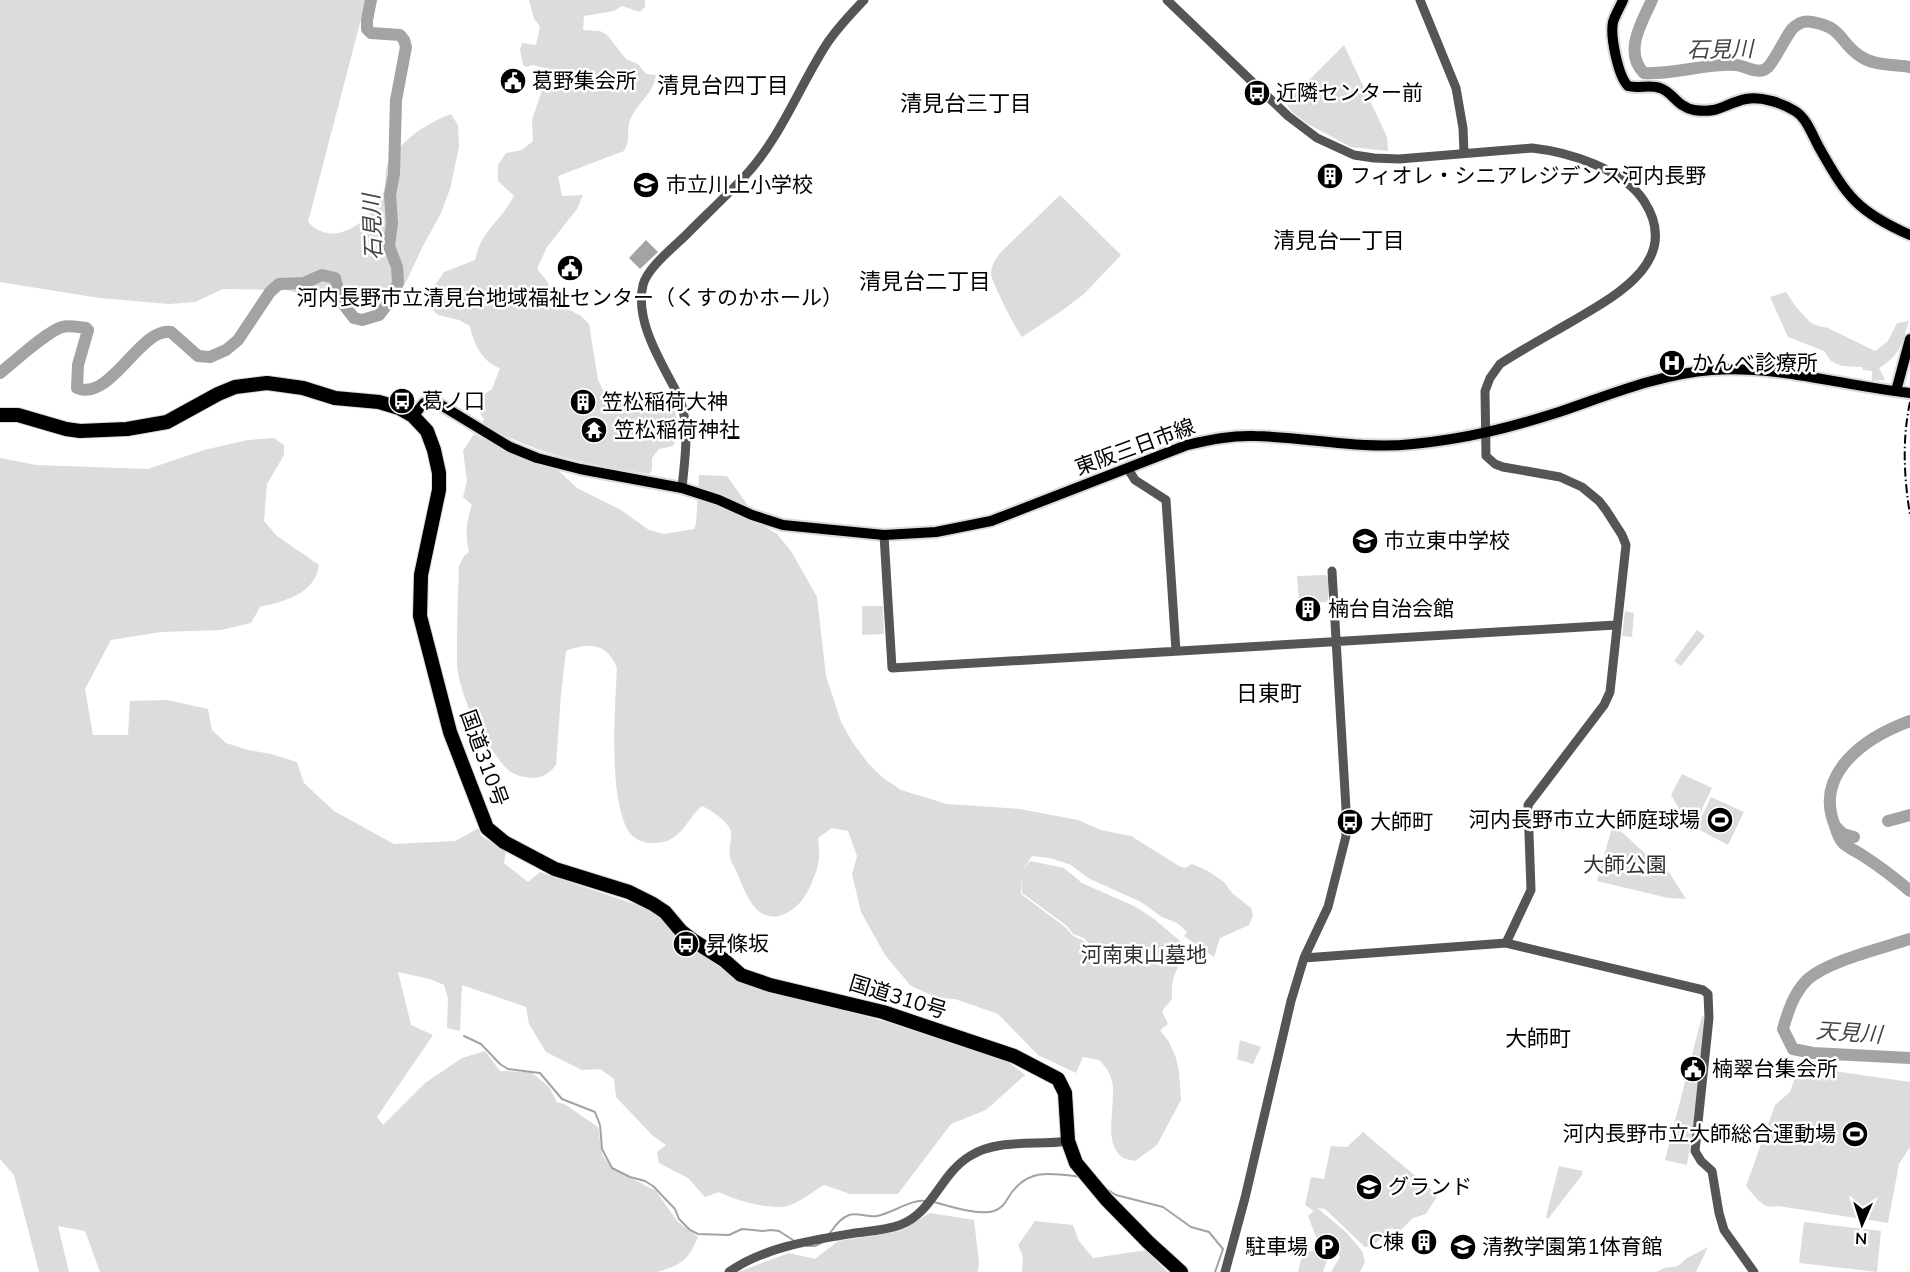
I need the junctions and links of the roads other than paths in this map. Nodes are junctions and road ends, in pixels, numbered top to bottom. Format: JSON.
{"nodes":[{"id":1,"x":864,"y":0,"type":"edge"},
{"id":2,"x":1167,"y":0,"type":"edge"},
{"id":3,"x":1420,"y":0,"type":"edge"},
{"id":4,"x":1623,"y":0,"type":"edge"},
{"id":5,"x":1464,"y":153,"type":"junction"},
{"id":6,"x":1910,"y":235,"type":"edge"},
{"id":7,"x":1910,"y":339,"type":"edge"},
{"id":8,"x":1904,"y":392,"type":"edge"},
{"id":9,"x":0,"y":415,"type":"edge"},
{"id":10,"x":413,"y":416,"type":"junction"},
{"id":11,"x":1486,"y":434,"type":"junction"},
{"id":12,"x":1128,"y":469,"type":"junction"},
{"id":13,"x":682,"y":488,"type":"junction"},
{"id":14,"x":884,"y":535,"type":"junction"},
{"id":15,"x":1332,"y":571,"type":"dead end"},
{"id":16,"x":1616,"y":625,"type":"junction"},
{"id":17,"x":1337,"y":642,"type":"junction"},
{"id":18,"x":1176,"y":651,"type":"junction"},
{"id":19,"x":1506,"y":943,"type":"junction"},
{"id":20,"x":1304,"y":958,"type":"junction"},
{"id":21,"x":1068,"y":1141,"type":"junction"},
{"id":22,"x":729,"y":1272,"type":"edge"},
{"id":23,"x":1181,"y":1272,"type":"edge"},
{"id":24,"x":1225,"y":1272,"type":"edge"},
{"id":25,"x":1754,"y":1272,"type":"edge"}],
"edges":[{"from":1,"to":13,"type":"street"},
{"from":2,"to":5,"type":"street"},
{"from":3,"to":5,"type":"street"},
{"from":4,"to":6,"type":"main road"},
{"from":5,"to":11,"type":"street"},
{"from":7,"to":8,"type":"main road"},
{"from":8,"to":11,"type":"main road","name":"東阪三日市線"},
{"from":9,"to":10,"type":"highway"},
{"from":10,"to":13,"type":"main road","name":"東阪三日市線"},
{"from":10,"to":21,"type":"highway","name":"国道310号"},
{"from":11,"to":12,"type":"main road","name":"東阪三日市線"},
{"from":11,"to":16,"type":"street"},
{"from":12,"to":14,"type":"main road","name":"東阪三日市線"},
{"from":12,"to":18,"type":"street"},
{"from":13,"to":14,"type":"main road","name":"東阪三日市線"},
{"from":14,"to":18,"type":"street"},
{"from":15,"to":17,"type":"street"},
{"from":16,"to":17,"type":"street"},
{"from":16,"to":19,"type":"street"},
{"from":17,"to":18,"type":"street"},
{"from":17,"to":20,"type":"street"},
{"from":19,"to":20,"type":"street"},
{"from":19,"to":25,"type":"street"},
{"from":20,"to":24,"type":"street"},
{"from":21,"to":22,"type":"street"},
{"from":21,"to":23,"type":"highway","name":"国道310号"}]}
